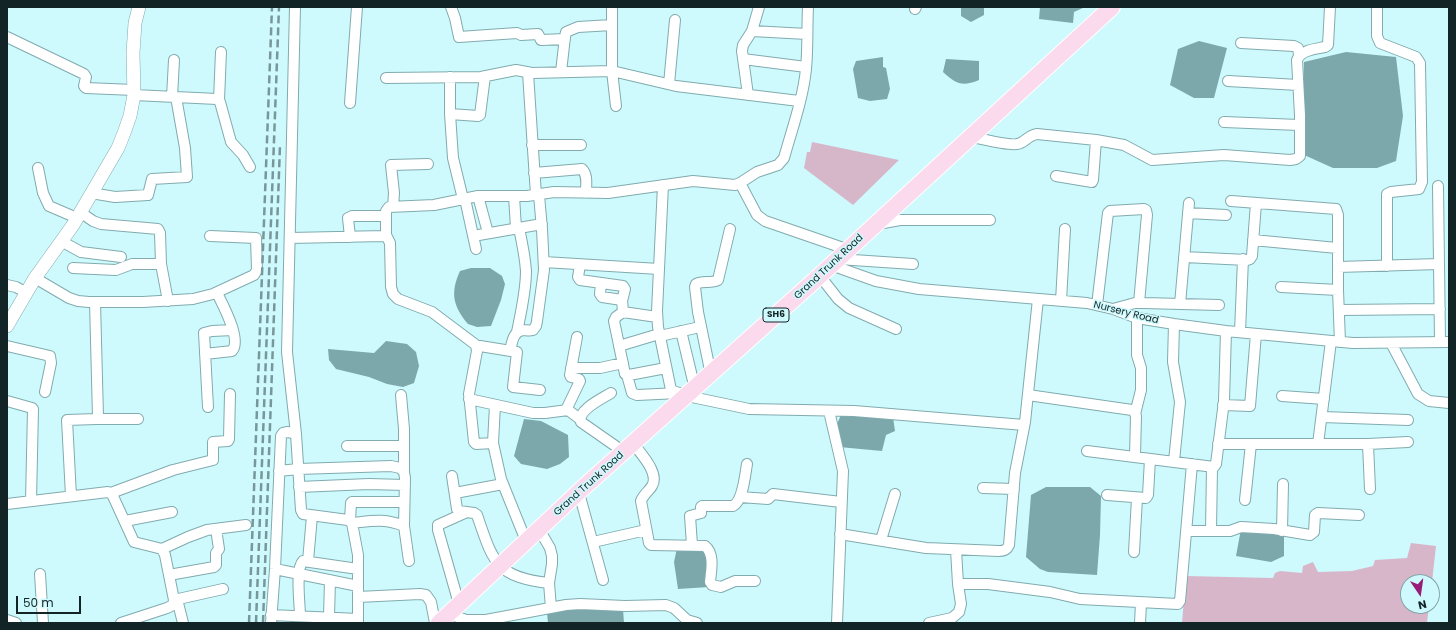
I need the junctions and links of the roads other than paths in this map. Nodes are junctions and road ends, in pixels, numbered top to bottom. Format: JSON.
{"nodes":[{"id":1,"x":139,"y":7,"type":"edge"},
{"id":2,"x":295,"y":7,"type":"edge"},
{"id":3,"x":356,"y":7,"type":"edge"},
{"id":4,"x":451,"y":7,"type":"edge"},
{"id":5,"x":612,"y":7,"type":"edge"},
{"id":6,"x":760,"y":7,"type":"edge"},
{"id":7,"x":808,"y":7,"type":"edge"},
{"id":8,"x":1112,"y":7,"type":"edge"},
{"id":9,"x":1330,"y":7,"type":"edge"},
{"id":10,"x":1377,"y":7,"type":"edge"},
{"id":11,"x":675,"y":20,"type":"dead end"},
{"id":12,"x":612,"y":25,"type":"junction"},
{"id":13,"x":752,"y":31,"type":"junction"},
{"id":14,"x":807,"y":34,"type":"junction"},
{"id":15,"x":7,"y":37,"type":"edge"},
{"id":16,"x":564,"y":39,"type":"junction"},
{"id":17,"x":1241,"y":43,"type":"dead end"},
{"id":18,"x":221,"y":52,"type":"dead end"},
{"id":19,"x":1299,"y":55,"type":"junction"},
{"id":20,"x":743,"y":59,"type":"junction"},
{"id":21,"x":174,"y":60,"type":"dead end"},
{"id":22,"x":806,"y":67,"type":"junction"},
{"id":23,"x":612,"y":71,"type":"junction"},
{"id":24,"x":562,"y":72,"type":"junction"},
{"id":25,"x":528,"y":73,"type":"junction"},
{"id":26,"x":485,"y":76,"type":"junction"},
{"id":27,"x":450,"y":77,"type":"junction"},
{"id":28,"x":386,"y":78,"type":"dead end"},
{"id":29,"x":1228,"y":81,"type":"dead end"},
{"id":30,"x":669,"y":84,"type":"junction"},
{"id":31,"x":1298,"y":85,"type":"junction"},
{"id":32,"x":134,"y":92,"type":"junction"},
{"id":33,"x":748,"y":95,"type":"junction"},
{"id":34,"x":174,"y":97,"type":"junction"},
{"id":35,"x":219,"y":100,"type":"junction"},
{"id":36,"x":799,"y":101,"type":"junction"},
{"id":37,"x":350,"y":103,"type":"dead end"},
{"id":38,"x":616,"y":106,"type":"dead end"},
{"id":39,"x":450,"y":114,"type":"junction"},
{"id":40,"x":1224,"y":122,"type":"dead end"},
{"id":41,"x":1300,"y":125,"type":"junction"},
{"id":42,"x":972,"y":137,"type":"junction"},
{"id":43,"x":1096,"y":140,"type":"junction"},
{"id":44,"x":532,"y":145,"type":"junction"},
{"id":45,"x":580,"y":145,"type":"dead end"},
{"id":46,"x":428,"y":164,"type":"dead end"},
{"id":47,"x":250,"y":167,"type":"dead end"},
{"id":48,"x":38,"y":168,"type":"dead end"},
{"id":49,"x":534,"y":173,"type":"junction"},
{"id":50,"x":1056,"y":176,"type":"dead end"},
{"id":51,"x":740,"y":183,"type":"junction"},
{"id":52,"x":663,"y":185,"type":"junction"},
{"id":53,"x":1438,"y":186,"type":"dead end"},
{"id":54,"x":91,"y":193,"type":"junction"},
{"id":55,"x":586,"y":193,"type":"junction"},
{"id":56,"x":537,"y":195,"type":"junction"},
{"id":57,"x":478,"y":196,"type":"junction"},
{"id":58,"x":514,"y":196,"type":"junction"},
{"id":59,"x":464,"y":199,"type":"junction"},
{"id":60,"x":1231,"y":201,"type":"dead end"},
{"id":61,"x":1256,"y":203,"type":"junction"},
{"id":62,"x":393,"y":207,"type":"junction"},
{"id":63,"x":1438,"y":214,"type":"junction"},
{"id":64,"x":1449,"y":214,"type":"edge"},
{"id":65,"x":78,"y":215,"type":"junction"},
{"id":66,"x":1226,"y":215,"type":"dead end"},
{"id":67,"x":386,"y":216,"type":"junction"},
{"id":68,"x":990,"y":220,"type":"dead end"},
{"id":69,"x":542,"y":224,"type":"junction"},
{"id":70,"x":875,"y":224,"type":"junction"},
{"id":71,"x":518,"y":228,"type":"junction"},
{"id":72,"x":730,"y":229,"type":"dead end"},
{"id":73,"x":1065,"y":229,"type":"dead end"},
{"id":74,"x":488,"y":233,"type":"junction"},
{"id":75,"x":210,"y":236,"type":"dead end"},
{"id":76,"x":386,"y":236,"type":"junction"},
{"id":77,"x":473,"y":236,"type":"junction"},
{"id":78,"x":350,"y":237,"type":"junction"},
{"id":79,"x":290,"y":238,"type":"junction"},
{"id":80,"x":1253,"y":240,"type":"junction"},
{"id":81,"x":61,"y":241,"type":"junction"},
{"id":82,"x":1338,"y":248,"type":"junction"},
{"id":83,"x":476,"y":249,"type":"dead end"},
{"id":84,"x":121,"y":257,"type":"dead end"},
{"id":85,"x":1184,"y":257,"type":"junction"},
{"id":86,"x":1243,"y":260,"type":"junction"},
{"id":87,"x":544,"y":262,"type":"junction"},
{"id":88,"x":834,"y":263,"type":"junction"},
{"id":89,"x":161,"y":264,"type":"junction"},
{"id":90,"x":913,"y":264,"type":"dead end"},
{"id":91,"x":1439,"y":264,"type":"junction"},
{"id":92,"x":580,"y":265,"type":"junction"},
{"id":93,"x":1388,"y":266,"type":"junction"},
{"id":94,"x":1338,"y":267,"type":"junction"},
{"id":95,"x":74,"y":268,"type":"dead end"},
{"id":96,"x":659,"y":269,"type":"junction"},
{"id":97,"x":35,"y":278,"type":"junction"},
{"id":98,"x":601,"y":283,"type":"junction"},
{"id":99,"x":7,"y":285,"type":"edge"},
{"id":100,"x":1281,"y":287,"type":"dead end"},
{"id":101,"x":1338,"y":290,"type":"junction"},
{"id":102,"x":25,"y":292,"type":"junction"},
{"id":103,"x":217,"y":293,"type":"junction"},
{"id":104,"x":1444,"y":297,"type":"edge"},
{"id":105,"x":1038,"y":299,"type":"junction"},
{"id":106,"x":168,"y":301,"type":"junction"},
{"id":107,"x":622,"y":301,"type":"junction"},
{"id":108,"x":1061,"y":301,"type":"junction"},
{"id":109,"x":95,"y":302,"type":"junction"},
{"id":110,"x":1139,"y":303,"type":"junction"},
{"id":111,"x":1180,"y":304,"type":"junction"},
{"id":112,"x":1097,"y":305,"type":"junction"},
{"id":113,"x":1219,"y":305,"type":"dead end"},
{"id":114,"x":1113,"y":309,"type":"junction"},
{"id":115,"x":1440,"y":309,"type":"junction"},
{"id":116,"x":1339,"y":310,"type":"junction"},
{"id":117,"x":623,"y":312,"type":"junction"},
{"id":118,"x":657,"y":317,"type":"junction"},
{"id":119,"x":1137,"y":318,"type":"junction"},
{"id":120,"x":1174,"y":324,"type":"junction"},
{"id":121,"x":7,"y":326,"type":"edge"},
{"id":122,"x":700,"y":327,"type":"junction"},
{"id":123,"x":896,"y":329,"type":"dead end"},
{"id":124,"x":233,"y":330,"type":"junction"},
{"id":125,"x":680,"y":331,"type":"junction"},
{"id":126,"x":1226,"y":331,"type":"junction"},
{"id":127,"x":517,"y":332,"type":"junction"},
{"id":128,"x":1240,"y":332,"type":"junction"},
{"id":129,"x":1256,"y":334,"type":"junction"},
{"id":130,"x":660,"y":335,"type":"junction"},
{"id":131,"x":577,"y":337,"type":"dead end"},
{"id":132,"x":1336,"y":341,"type":"junction"},
{"id":133,"x":1445,"y":342,"type":"edge"},
{"id":134,"x":1391,"y":343,"type":"junction"},
{"id":135,"x":7,"y":346,"type":"edge"},
{"id":136,"x":619,"y":346,"type":"junction"},
{"id":137,"x":477,"y":347,"type":"junction"},
{"id":138,"x":510,"y":351,"type":"junction"},
{"id":139,"x":205,"y":354,"type":"junction"},
{"id":140,"x":623,"y":363,"type":"junction"},
{"id":141,"x":571,"y":368,"type":"junction"},
{"id":142,"x":666,"y":368,"type":"junction"},
{"id":143,"x":627,"y":375,"type":"junction"},
{"id":144,"x":711,"y":375,"type":"junction"},
{"id":145,"x":540,"y":390,"type":"dead end"},
{"id":146,"x":45,"y":392,"type":"dead end"},
{"id":147,"x":611,"y":393,"type":"dead end"},
{"id":148,"x":687,"y":393,"type":"junction"},
{"id":149,"x":230,"y":394,"type":"dead end"},
{"id":150,"x":401,"y":395,"type":"dead end"},
{"id":151,"x":1028,"y":395,"type":"junction"},
{"id":152,"x":1282,"y":396,"type":"dead end"},
{"id":153,"x":469,"y":399,"type":"junction"},
{"id":154,"x":1324,"y":400,"type":"junction"},
{"id":155,"x":7,"y":401,"type":"edge"},
{"id":156,"x":1449,"y":403,"type":"edge"},
{"id":157,"x":495,"y":405,"type":"junction"},
{"id":158,"x":1223,"y":405,"type":"junction"},
{"id":159,"x":208,"y":407,"type":"dead end"},
{"id":160,"x":568,"y":410,"type":"junction"},
{"id":161,"x":829,"y":411,"type":"junction"},
{"id":162,"x":1135,"y":414,"type":"junction"},
{"id":163,"x":1322,"y":417,"type":"junction"},
{"id":164,"x":97,"y":419,"type":"junction"},
{"id":165,"x":138,"y":419,"type":"dead end"},
{"id":166,"x":580,"y":419,"type":"junction"},
{"id":167,"x":1408,"y":420,"type":"dead end"},
{"id":168,"x":1024,"y":425,"type":"junction"},
{"id":169,"x":296,"y":434,"type":"junction"},
{"id":170,"x":1408,"y":442,"type":"dead end"},
{"id":171,"x":493,"y":443,"type":"junction"},
{"id":172,"x":1218,"y":444,"type":"junction"},
{"id":173,"x":1250,"y":444,"type":"junction"},
{"id":174,"x":1318,"y":444,"type":"junction"},
{"id":175,"x":1368,"y":444,"type":"junction"},
{"id":176,"x":347,"y":446,"type":"dead end"},
{"id":177,"x":404,"y":446,"type":"junction"},
{"id":178,"x":628,"y":448,"type":"junction"},
{"id":179,"x":1087,"y":451,"type":"dead end"},
{"id":180,"x":1134,"y":456,"type":"junction"},
{"id":181,"x":1150,"y":459,"type":"junction"},
{"id":182,"x":1174,"y":461,"type":"junction"},
{"id":183,"x":747,"y":464,"type":"dead end"},
{"id":184,"x":1192,"y":464,"type":"junction"},
{"id":185,"x":1212,"y":467,"type":"junction"},
{"id":186,"x":298,"y":469,"type":"junction"},
{"id":187,"x":279,"y":472,"type":"junction"},
{"id":188,"x":404,"y":472,"type":"junction"},
{"id":189,"x":452,"y":476,"type":"dead end"},
{"id":190,"x":503,"y":484,"type":"junction"},
{"id":191,"x":1283,"y":484,"type":"dead end"},
{"id":192,"x":405,"y":485,"type":"junction"},
{"id":193,"x":299,"y":487,"type":"junction"},
{"id":194,"x":983,"y":488,"type":"dead end"},
{"id":195,"x":1014,"y":489,"type":"junction"},
{"id":196,"x":1370,"y":489,"type":"dead end"},
{"id":197,"x":111,"y":493,"type":"junction"},
{"id":198,"x":455,"y":493,"type":"junction"},
{"id":199,"x":579,"y":493,"type":"junction"},
{"id":200,"x":895,"y":494,"type":"dead end"},
{"id":201,"x":1107,"y":495,"type":"dead end"},
{"id":202,"x":71,"y":496,"type":"junction"},
{"id":203,"x":740,"y":497,"type":"junction"},
{"id":204,"x":1136,"y":498,"type":"junction"},
{"id":205,"x":1245,"y":500,"type":"dead end"},
{"id":206,"x":30,"y":501,"type":"junction"},
{"id":207,"x":404,"y":502,"type":"junction"},
{"id":208,"x":841,"y":502,"type":"junction"},
{"id":209,"x":7,"y":504,"type":"edge"},
{"id":210,"x":172,"y":512,"type":"dead end"},
{"id":211,"x":467,"y":512,"type":"junction"},
{"id":212,"x":1359,"y":515,"type":"dead end"},
{"id":213,"x":312,"y":516,"type":"junction"},
{"id":214,"x":125,"y":521,"type":"junction"},
{"id":215,"x":351,"y":522,"type":"junction"},
{"id":216,"x":246,"y":525,"type":"dead end"},
{"id":217,"x":404,"y":526,"type":"junction"},
{"id":218,"x":216,"y":529,"type":"junction"},
{"id":219,"x":539,"y":529,"type":"junction"},
{"id":220,"x":646,"y":530,"type":"junction"},
{"id":221,"x":1186,"y":531,"type":"junction"},
{"id":222,"x":1211,"y":531,"type":"junction"},
{"id":223,"x":1282,"y":531,"type":"junction"},
{"id":224,"x":840,"y":534,"type":"junction"},
{"id":225,"x":881,"y":540,"type":"junction"},
{"id":226,"x":526,"y":541,"type":"junction"},
{"id":227,"x":593,"y":542,"type":"junction"},
{"id":228,"x":692,"y":545,"type":"junction"},
{"id":229,"x":162,"y":549,"type":"junction"},
{"id":230,"x":956,"y":550,"type":"junction"},
{"id":231,"x":1134,"y":552,"type":"dead end"},
{"id":232,"x":308,"y":561,"type":"junction"},
{"id":233,"x":409,"y":561,"type":"dead end"},
{"id":234,"x":500,"y":566,"type":"junction"},
{"id":235,"x":275,"y":569,"type":"junction"},
{"id":236,"x":358,"y":569,"type":"junction"},
{"id":237,"x":40,"y":574,"type":"dead end"},
{"id":238,"x":299,"y":574,"type":"junction"},
{"id":239,"x":169,"y":575,"type":"junction"},
{"id":240,"x":330,"y":580,"type":"junction"},
{"id":241,"x":603,"y":580,"type":"dead end"},
{"id":242,"x":755,"y":581,"type":"dead end"},
{"id":243,"x":549,"y":583,"type":"junction"},
{"id":244,"x":958,"y":584,"type":"junction"},
{"id":245,"x":358,"y":586,"type":"junction"},
{"id":246,"x":223,"y":589,"type":"dead end"},
{"id":247,"x":358,"y":597,"type":"junction"},
{"id":248,"x":176,"y":600,"type":"junction"},
{"id":249,"x":1141,"y":603,"type":"junction"},
{"id":250,"x":551,"y":608,"type":"junction"},
{"id":251,"x":449,"y":614,"type":"edge"},
{"id":252,"x":300,"y":616,"type":"junction"},
{"id":253,"x":329,"y":617,"type":"junction"},
{"id":254,"x":271,"y":619,"type":"edge"},
{"id":255,"x":7,"y":620,"type":"edge"},
{"id":256,"x":358,"y":621,"type":"edge"},
{"id":257,"x":475,"y":622,"type":"edge"},
{"id":258,"x":16,"y":623,"type":"edge"},
{"id":259,"x":43,"y":623,"type":"edge"},
{"id":260,"x":121,"y":623,"type":"edge"},
{"id":261,"x":183,"y":623,"type":"edge"},
{"id":262,"x":435,"y":623,"type":"edge"},
{"id":263,"x":697,"y":623,"type":"edge"},
{"id":264,"x":837,"y":623,"type":"edge"},
{"id":265,"x":929,"y":623,"type":"edge"},
{"id":266,"x":1140,"y":623,"type":"edge"}],
"edges":[{"from":1,"to":32,"type":"street"},
{"from":2,"to":79,"type":"street"},
{"from":3,"to":37,"type":"street"},
{"from":4,"to":16,"type":"street"},
{"from":5,"to":12,"type":"street"},
{"from":6,"to":13,"type":"street"},
{"from":7,"to":14,"type":"street"},
{"from":8,"to":42,"type":"main road","name":"Grand Trunk Road","number":"SH6"},
{"from":9,"to":19,"type":"street"},
{"from":10,"to":93,"type":"street"},
{"from":11,"to":30,"type":"street"},
{"from":12,"to":16,"type":"street"},
{"from":12,"to":23,"type":"street"},
{"from":13,"to":14,"type":"street"},
{"from":13,"to":20,"type":"street"},
{"from":14,"to":22,"type":"street"},
{"from":15,"to":32,"type":"street"},
{"from":16,"to":24,"type":"street"},
{"from":17,"to":19,"type":"street"},
{"from":18,"to":35,"type":"street"},
{"from":19,"to":31,"type":"street"},
{"from":20,"to":22,"type":"street"},
{"from":20,"to":33,"type":"street"},
{"from":21,"to":34,"type":"street"},
{"from":22,"to":36,"type":"street"},
{"from":23,"to":24,"type":"street"},
{"from":23,"to":30,"type":"street"},
{"from":23,"to":38,"type":"street"},
{"from":24,"to":25,"type":"street"},
{"from":25,"to":26,"type":"street"},
{"from":25,"to":44,"type":"street"},
{"from":26,"to":27,"type":"street"},
{"from":26,"to":39,"type":"street"},
{"from":27,"to":28,"type":"street"},
{"from":27,"to":39,"type":"street"},
{"from":29,"to":31,"type":"street"},
{"from":30,"to":33,"type":"street"},
{"from":31,"to":41,"type":"street"},
{"from":32,"to":34,"type":"street"},
{"from":32,"to":54,"type":"street"},
{"from":33,"to":36,"type":"street"},
{"from":34,"to":35,"type":"street"},
{"from":34,"to":54,"type":"street"},
{"from":35,"to":47,"type":"street"},
{"from":36,"to":51,"type":"street"},
{"from":39,"to":59,"type":"street"},
{"from":40,"to":41,"type":"street"},
{"from":41,"to":43,"type":"street"},
{"from":42,"to":43,"type":"street"},
{"from":42,"to":70,"type":"main road","name":"Grand Trunk Road","number":"SH6"},
{"from":43,"to":50,"type":"street"},
{"from":44,"to":45,"type":"street"},
{"from":44,"to":49,"type":"street"},
{"from":46,"to":62,"type":"street"},
{"from":48,"to":65,"type":"street"},
{"from":49,"to":55,"type":"street"},
{"from":49,"to":56,"type":"street"},
{"from":51,"to":52,"type":"street"},
{"from":51,"to":88,"type":"street","name":"Nursery Road"},
{"from":52,"to":55,"type":"street"},
{"from":52,"to":96,"type":"street"},
{"from":53,"to":63,"type":"street"},
{"from":54,"to":65,"type":"street"},
{"from":55,"to":56,"type":"street"},
{"from":56,"to":58,"type":"street"},
{"from":56,"to":69,"type":"street"},
{"from":57,"to":58,"type":"street"},
{"from":57,"to":59,"type":"street"},
{"from":57,"to":74,"type":"street"},
{"from":58,"to":71,"type":"street"},
{"from":59,"to":62,"type":"street"},
{"from":59,"to":77,"type":"street"},
{"from":60,"to":61,"type":"street"},
{"from":61,"to":80,"type":"street"},
{"from":61,"to":82,"type":"street"},
{"from":62,"to":67,"type":"street"},
{"from":63,"to":64,"type":"street"},
{"from":63,"to":91,"type":"street"},
{"from":65,"to":81,"type":"street"},
{"from":65,"to":89,"type":"street"},
{"from":66,"to":85,"type":"street"},
{"from":67,"to":76,"type":"street"},
{"from":67,"to":78,"type":"street"},
{"from":68,"to":70,"type":"street"},
{"from":69,"to":71,"type":"street"},
{"from":69,"to":87,"type":"street"},
{"from":70,"to":88,"type":"main road","name":"Grand Trunk Road","number":"SH6"},
{"from":71,"to":74,"type":"street"},
{"from":71,"to":127,"type":"street"},
{"from":72,"to":122,"type":"street"},
{"from":73,"to":108,"type":"street"},
{"from":74,"to":77,"type":"street"},
{"from":75,"to":103,"type":"street"},
{"from":76,"to":78,"type":"street"},
{"from":76,"to":137,"type":"street"},
{"from":77,"to":83,"type":"street"},
{"from":78,"to":79,"type":"street"},
{"from":79,"to":169,"type":"street"},
{"from":80,"to":82,"type":"street"},
{"from":80,"to":86,"type":"street"},
{"from":81,"to":84,"type":"street"},
{"from":81,"to":97,"type":"street"},
{"from":82,"to":94,"type":"street"},
{"from":85,"to":86,"type":"street"},
{"from":85,"to":111,"type":"street"},
{"from":86,"to":128,"type":"street"},
{"from":87,"to":92,"type":"street"},
{"from":87,"to":127,"type":"street"},
{"from":88,"to":90,"type":"street"},
{"from":88,"to":105,"type":"street","name":"Nursery Road"},
{"from":88,"to":123,"type":"street"},
{"from":88,"to":144,"type":"main road","name":"Grand Trunk Road","number":"SH6"},
{"from":89,"to":95,"type":"street"},
{"from":89,"to":106,"type":"street"},
{"from":91,"to":93,"type":"street"},
{"from":91,"to":104,"type":"street"},
{"from":92,"to":96,"type":"street"},
{"from":92,"to":98,"type":"street"},
{"from":93,"to":94,"type":"street"},
{"from":94,"to":101,"type":"street"},
{"from":96,"to":118,"type":"street"},
{"from":97,"to":102,"type":"street"},
{"from":97,"to":109,"type":"street"},
{"from":98,"to":107,"type":"street"},
{"from":98,"to":107,"type":"street"},
{"from":99,"to":102,"type":"street"},
{"from":100,"to":101,"type":"street"},
{"from":101,"to":116,"type":"street"},
{"from":102,"to":121,"type":"street"},
{"from":103,"to":106,"type":"street"},
{"from":103,"to":124,"type":"street"},
{"from":104,"to":115,"type":"street"},
{"from":105,"to":108,"type":"street","name":"Nursery Road"},
{"from":105,"to":151,"type":"street"},
{"from":106,"to":109,"type":"street"},
{"from":107,"to":117,"type":"street"},
{"from":108,"to":112,"type":"street","name":"Nursery Road"},
{"from":109,"to":164,"type":"street"},
{"from":110,"to":111,"type":"street"},
{"from":110,"to":112,"type":"street"},
{"from":110,"to":114,"type":"street"},
{"from":111,"to":113,"type":"street"},
{"from":112,"to":114,"type":"street","name":"Nursery Road"},
{"from":114,"to":119,"type":"street","name":"Nursery Road"},
{"from":115,"to":116,"type":"street"},
{"from":115,"to":133,"type":"street"},
{"from":116,"to":132,"type":"street"},
{"from":117,"to":118,"type":"street"},
{"from":117,"to":136,"type":"street"},
{"from":118,"to":130,"type":"street"},
{"from":119,"to":120,"type":"street","name":"Nursery Road"},
{"from":119,"to":162,"type":"street"},
{"from":120,"to":126,"type":"street","name":"Nursery Road"},
{"from":120,"to":182,"type":"street"},
{"from":122,"to":125,"type":"street"},
{"from":122,"to":144,"type":"street"},
{"from":124,"to":139,"type":"street"},
{"from":124,"to":139,"type":"street"},
{"from":125,"to":130,"type":"street"},
{"from":125,"to":148,"type":"street"},
{"from":126,"to":128,"type":"street","name":"Nursery Road"},
{"from":126,"to":158,"type":"street"},
{"from":127,"to":138,"type":"street"},
{"from":128,"to":129,"type":"street","name":"Nursery Road"},
{"from":129,"to":132,"type":"street","name":"Nursery Road"},
{"from":129,"to":158,"type":"street"},
{"from":130,"to":136,"type":"street"},
{"from":130,"to":142,"type":"street"},
{"from":131,"to":141,"type":"street"},
{"from":132,"to":134,"type":"street","name":"Nursery Road"},
{"from":132,"to":154,"type":"street"},
{"from":133,"to":134,"type":"street","name":"Nursery Road"},
{"from":134,"to":156,"type":"street"},
{"from":135,"to":146,"type":"street"},
{"from":136,"to":140,"type":"street"},
{"from":137,"to":138,"type":"street"},
{"from":137,"to":153,"type":"street"},
{"from":138,"to":145,"type":"street"},
{"from":139,"to":159,"type":"street"},
{"from":140,"to":141,"type":"street"},
{"from":140,"to":143,"type":"street"},
{"from":141,"to":160,"type":"street"},
{"from":142,"to":143,"type":"street"},
{"from":142,"to":148,"type":"street"},
{"from":143,"to":148,"type":"street"},
{"from":144,"to":148,"type":"main road","name":"Grand Trunk Road","number":"SH6"},
{"from":147,"to":166,"type":"street"},
{"from":148,"to":161,"type":"street"},
{"from":148,"to":178,"type":"main road","name":"Grand Trunk Road","number":"SH6"},
{"from":149,"to":197,"type":"street"},
{"from":150,"to":177,"type":"street"},
{"from":151,"to":162,"type":"street"},
{"from":151,"to":168,"type":"street"},
{"from":152,"to":154,"type":"street"},
{"from":153,"to":157,"type":"street"},
{"from":153,"to":171,"type":"street"},
{"from":154,"to":163,"type":"street"},
{"from":155,"to":206,"type":"street"},
{"from":157,"to":160,"type":"street"},
{"from":157,"to":171,"type":"street"},
{"from":158,"to":172,"type":"street"},
{"from":160,"to":166,"type":"street"},
{"from":161,"to":168,"type":"street"},
{"from":161,"to":208,"type":"street"},
{"from":162,"to":180,"type":"street"},
{"from":163,"to":167,"type":"street"},
{"from":163,"to":174,"type":"street"},
{"from":164,"to":165,"type":"street"},
{"from":164,"to":202,"type":"street"},
{"from":166,"to":178,"type":"street"},
{"from":168,"to":195,"type":"street"},
{"from":169,"to":186,"type":"street"},
{"from":169,"to":187,"type":"street"},
{"from":170,"to":175,"type":"street"},
{"from":171,"to":190,"type":"street"},
{"from":172,"to":173,"type":"street"},
{"from":172,"to":185,"type":"street"},
{"from":173,"to":174,"type":"street"},
{"from":173,"to":205,"type":"street"},
{"from":174,"to":175,"type":"street"},
{"from":175,"to":196,"type":"street"},
{"from":176,"to":177,"type":"street"},
{"from":177,"to":188,"type":"street"},
{"from":178,"to":199,"type":"main road","name":"Grand Trunk Road","number":"SH6"},
{"from":178,"to":220,"type":"street"},
{"from":179,"to":180,"type":"street"},
{"from":180,"to":181,"type":"street"},
{"from":181,"to":182,"type":"street"},
{"from":181,"to":204,"type":"street"},
{"from":182,"to":184,"type":"street"},
{"from":183,"to":203,"type":"street"},
{"from":184,"to":185,"type":"street"},
{"from":184,"to":221,"type":"street"},
{"from":185,"to":222,"type":"street"},
{"from":186,"to":187,"type":"street"},
{"from":186,"to":188,"type":"street"},
{"from":186,"to":193,"type":"street"},
{"from":187,"to":235,"type":"street"},
{"from":188,"to":192,"type":"street"},
{"from":189,"to":198,"type":"street"},
{"from":190,"to":198,"type":"street"},
{"from":190,"to":226,"type":"street"},
{"from":191,"to":223,"type":"street"},
{"from":192,"to":193,"type":"street"},
{"from":192,"to":207,"type":"street"},
{"from":193,"to":213,"type":"street"},
{"from":194,"to":195,"type":"street"},
{"from":195,"to":230,"type":"street"},
{"from":197,"to":202,"type":"street"},
{"from":197,"to":214,"type":"street"},
{"from":198,"to":211,"type":"street"},
{"from":199,"to":219,"type":"main road","name":"Grand Trunk Road","number":"SH6"},
{"from":199,"to":227,"type":"street"},
{"from":200,"to":225,"type":"street"},
{"from":201,"to":204,"type":"street"},
{"from":202,"to":206,"type":"street"},
{"from":203,"to":208,"type":"street"},
{"from":203,"to":228,"type":"street"},
{"from":204,"to":231,"type":"street"},
{"from":206,"to":209,"type":"street"},
{"from":207,"to":215,"type":"street"},
{"from":207,"to":217,"type":"street"},
{"from":208,"to":224,"type":"street"},
{"from":210,"to":214,"type":"street"},
{"from":211,"to":234,"type":"street"},
{"from":211,"to":251,"type":"street"},
{"from":212,"to":223,"type":"street"},
{"from":213,"to":215,"type":"street"},
{"from":213,"to":232,"type":"street"},
{"from":214,"to":229,"type":"street"},
{"from":215,"to":217,"type":"street"},
{"from":215,"to":236,"type":"street"},
{"from":216,"to":218,"type":"street"},
{"from":217,"to":233,"type":"street"},
{"from":218,"to":229,"type":"street"},
{"from":218,"to":239,"type":"street"},
{"from":219,"to":226,"type":"main road","name":"Grand Trunk Road","number":"SH6"},
{"from":219,"to":243,"type":"street"},
{"from":220,"to":227,"type":"street"},
{"from":220,"to":228,"type":"street"},
{"from":221,"to":222,"type":"street"},
{"from":221,"to":249,"type":"street"},
{"from":222,"to":223,"type":"street"},
{"from":224,"to":225,"type":"street"},
{"from":224,"to":264,"type":"street"},
{"from":225,"to":230,"type":"street"},
{"from":226,"to":234,"type":"main road","name":"Grand Trunk Road","number":"SH6"},
{"from":227,"to":241,"type":"street"},
{"from":228,"to":242,"type":"street"},
{"from":229,"to":239,"type":"street"},
{"from":230,"to":244,"type":"street"},
{"from":232,"to":236,"type":"street"},
{"from":232,"to":238,"type":"street"},
{"from":234,"to":243,"type":"street"},
{"from":234,"to":251,"type":"main road","name":"Grand Trunk Road","number":"SH6"},
{"from":235,"to":238,"type":"street"},
{"from":235,"to":254,"type":"street"},
{"from":236,"to":245,"type":"street"},
{"from":237,"to":259,"type":"street"},
{"from":238,"to":240,"type":"street"},
{"from":238,"to":252,"type":"street"},
{"from":239,"to":248,"type":"street"},
{"from":240,"to":245,"type":"street"},
{"from":240,"to":253,"type":"street"},
{"from":243,"to":250,"type":"street"},
{"from":244,"to":249,"type":"street"},
{"from":244,"to":265,"type":"street"},
{"from":245,"to":247,"type":"street"},
{"from":246,"to":248,"type":"street"},
{"from":247,"to":256,"type":"street"},
{"from":247,"to":262,"type":"street"},
{"from":248,"to":260,"type":"street"},
{"from":248,"to":261,"type":"street"},
{"from":249,"to":266,"type":"street"},
{"from":250,"to":257,"type":"street"},
{"from":250,"to":263,"type":"street"},
{"from":251,"to":257,"type":"street"},
{"from":252,"to":253,"type":"street"},
{"from":252,"to":254,"type":"street"},
{"from":253,"to":256,"type":"street"},
{"from":255,"to":258,"type":"street"}]}
